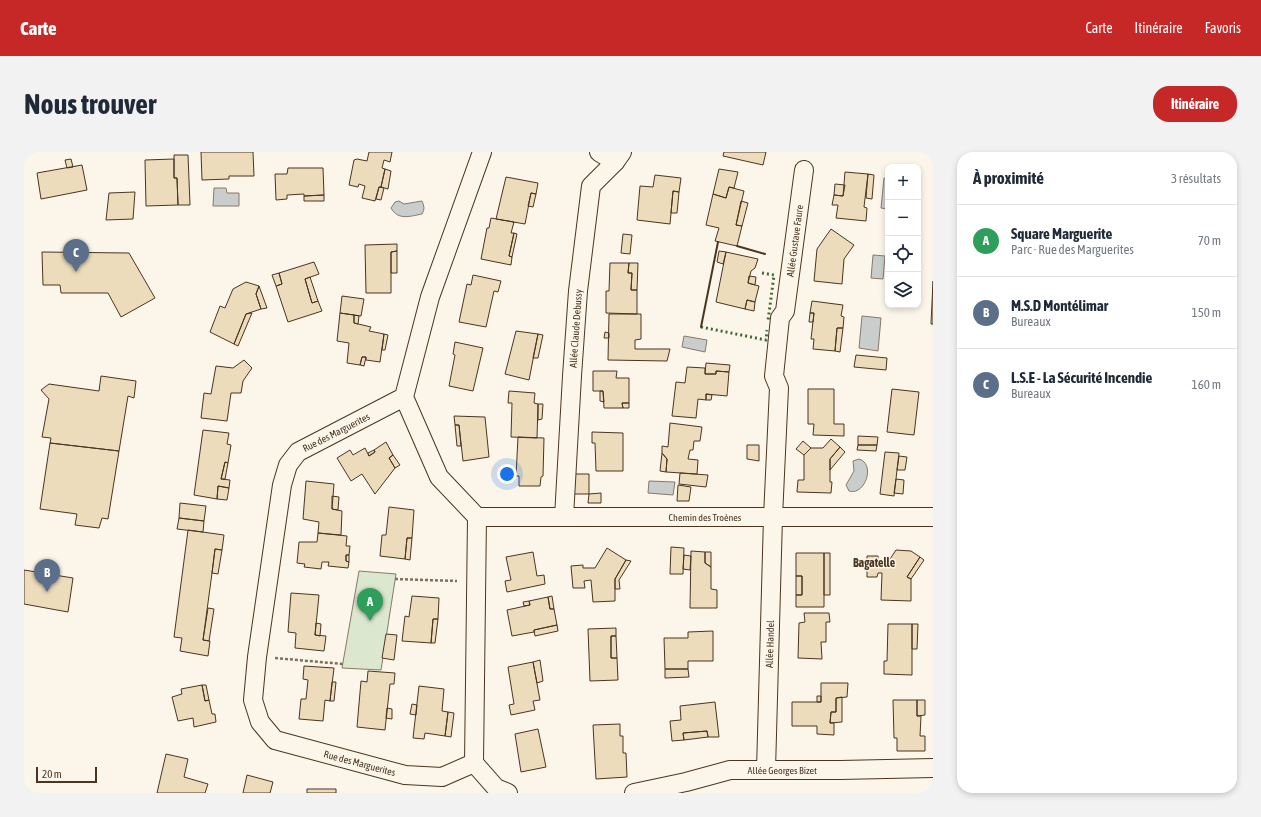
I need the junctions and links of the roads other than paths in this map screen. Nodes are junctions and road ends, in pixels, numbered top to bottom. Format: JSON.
{"nodes":[{"id":1,"x":482,"y":152,"type":"edge"},
{"id":2,"x":599,"y":152,"type":"edge"},
{"id":3,"x":618,"y":157,"type":"edge"},
{"id":4,"x":804,"y":170,"type":"dead end"},
{"id":5,"x":404,"y":397,"type":"junction"},
{"id":6,"x":477,"y":517,"type":"junction"},
{"id":7,"x":564,"y":517,"type":"junction"},
{"id":8,"x":773,"y":517,"type":"junction"},
{"id":9,"x":933,"y":517,"type":"edge"},
{"id":10,"x":474,"y":763,"type":"junction"},
{"id":11,"x":933,"y":768,"type":"edge"},
{"id":12,"x":766,"y":770,"type":"junction"},
{"id":13,"x":508,"y":793,"type":"edge"},
{"id":14,"x":634,"y":793,"type":"edge"}],
"edges":[{"from":1,"to":5,"type":"street"},
{"from":2,"to":3,"type":"street"},
{"from":3,"to":7,"type":"street","name":"Allée Claude Debussy"},
{"from":4,"to":8,"type":"street","name":"Allée Gustave Faure"},
{"from":5,"to":6,"type":"street"},
{"from":5,"to":10,"type":"street","name":"Rue des Marguerites"},
{"from":6,"to":7,"type":"street","name":"Chemin des Troènes"},
{"from":6,"to":10,"type":"street"},
{"from":7,"to":8,"type":"street","name":"Chemin des Troènes"},
{"from":8,"to":9,"type":"street","name":"Chemin des Troènes"},
{"from":8,"to":12,"type":"street","name":"Allée Handel"},
{"from":10,"to":13,"type":"street"},
{"from":11,"to":12,"type":"street","name":"Allée Georges Bizet"},
{"from":12,"to":14,"type":"street","name":"Allée Georges Bizet"}]}
